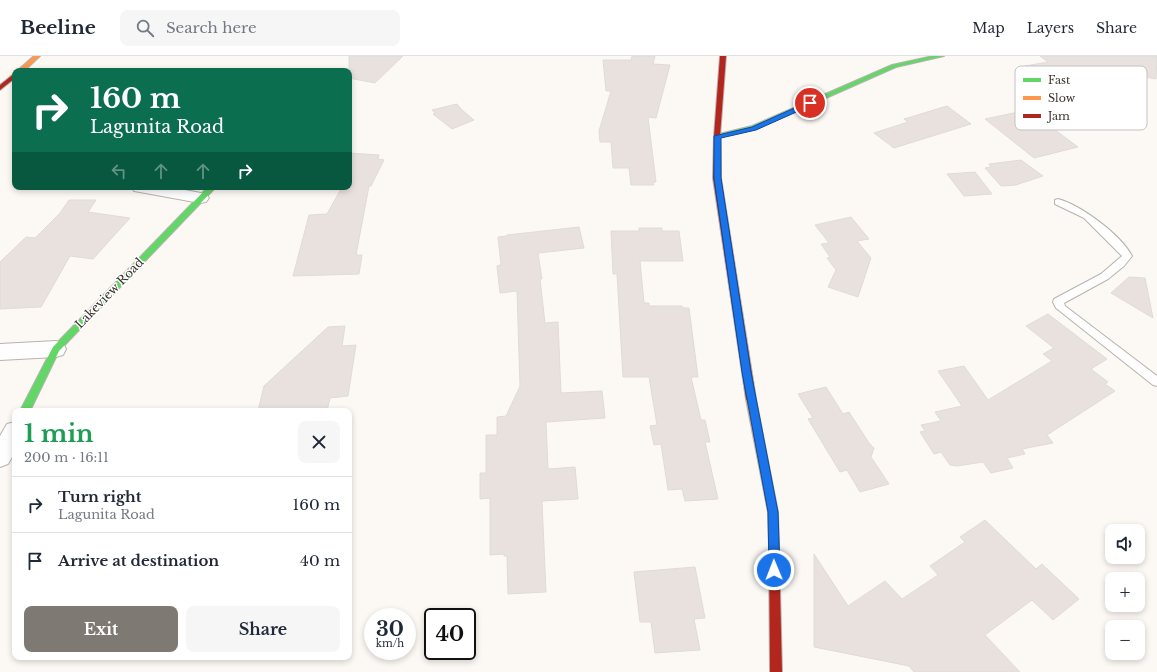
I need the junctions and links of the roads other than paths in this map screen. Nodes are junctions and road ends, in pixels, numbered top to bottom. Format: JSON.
{"nodes":[{"id":1,"x":37,"y":56,"type":"edge"},
{"id":2,"x":723,"y":56,"type":"edge"},
{"id":3,"x":940,"y":56,"type":"edge"},
{"id":4,"x":23,"y":68,"type":"edge"},
{"id":5,"x":12,"y":78,"type":"edge"},
{"id":6,"x":0,"y":88,"type":"edge"},
{"id":7,"x":717,"y":136,"type":"junction"},
{"id":8,"x":173,"y":190,"type":"edge"},
{"id":9,"x":206,"y":193,"type":"edge"},
{"id":10,"x":1058,"y":202,"type":"dead end"},
{"id":11,"x":56,"y":349,"type":"junction"},
{"id":12,"x":0,"y":352,"type":"edge"},
{"id":13,"x":1157,"y":382,"type":"edge"},
{"id":14,"x":26,"y":408,"type":"edge"},
{"id":15,"x":12,"y":436,"type":"edge"},
{"id":16,"x":0,"y":457,"type":"edge"},
{"id":17,"x":776,"y":672,"type":"edge"}],
"edges":[{"from":1,"to":4,"type":"street"},
{"from":2,"to":7,"type":"street"},
{"from":3,"to":7,"type":"street"},
{"from":5,"to":6,"type":"street"},
{"from":7,"to":17,"type":"street"},
{"from":8,"to":9,"type":"street"},
{"from":9,"to":11,"type":"street","name":"Lakeview Road"},
{"from":10,"to":13,"type":"lane"},
{"from":11,"to":12,"type":"street"},
{"from":11,"to":14,"type":"street","name":"Lakeview Road"},
{"from":15,"to":16,"type":"street"}]}
